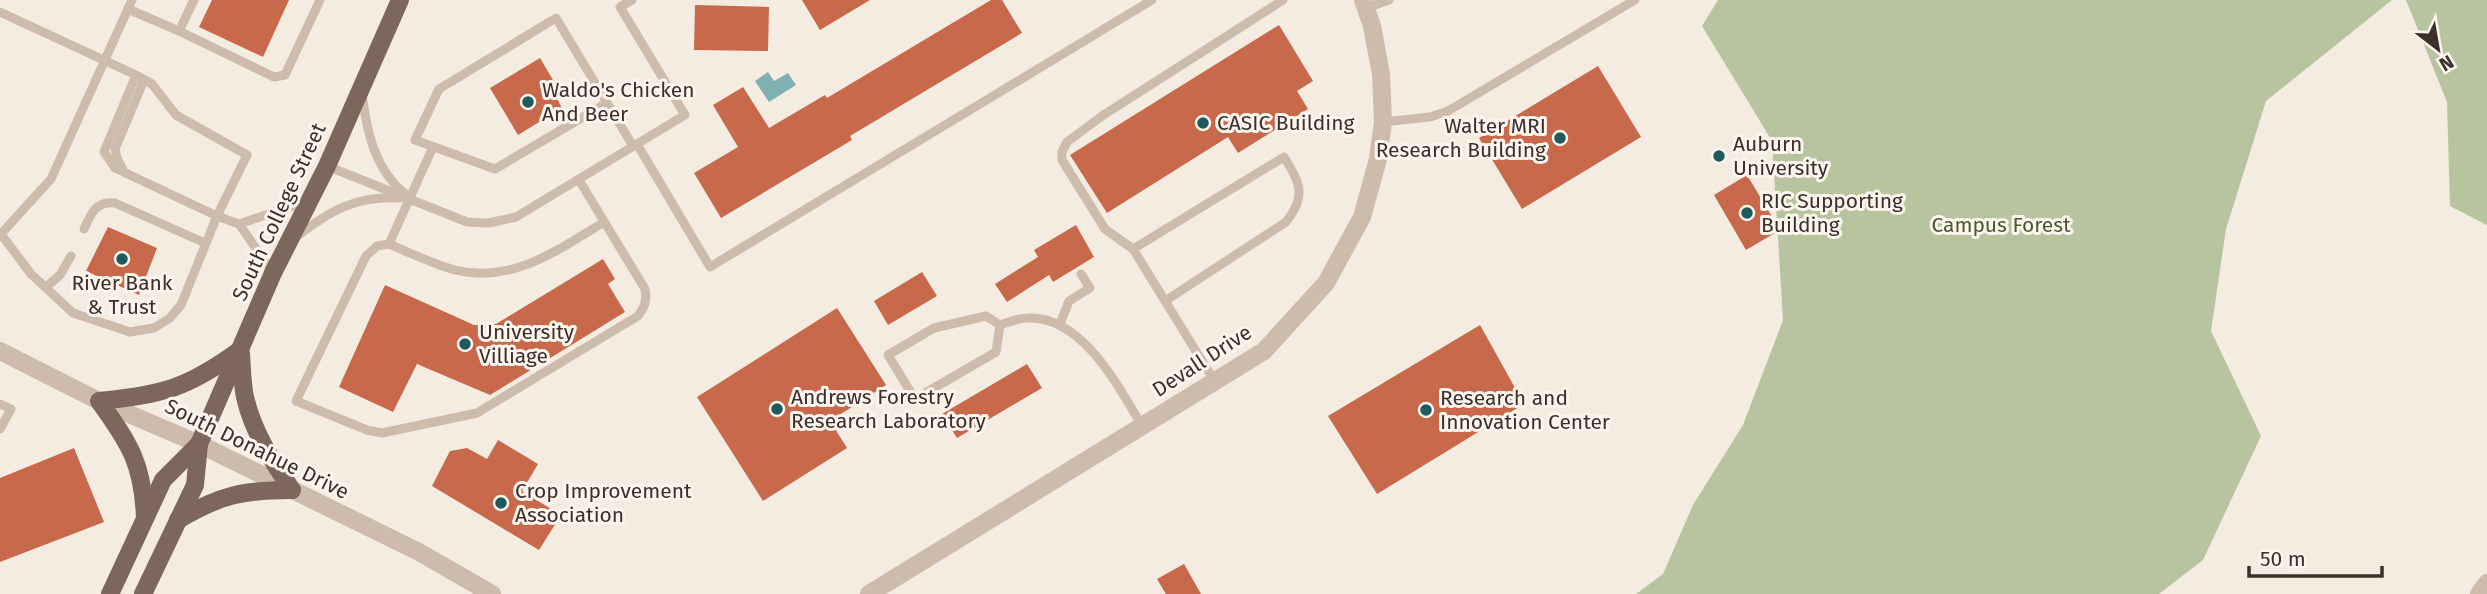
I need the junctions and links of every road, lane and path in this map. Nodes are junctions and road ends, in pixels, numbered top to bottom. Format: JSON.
{"nodes":[{"id":1,"x":194,"y":0,"type":"edge"},
{"id":2,"x":320,"y":0,"type":"edge"},
{"id":3,"x":400,"y":0,"type":"edge"},
{"id":4,"x":632,"y":0,"type":"edge"},
{"id":5,"x":1152,"y":0,"type":"edge"},
{"id":6,"x":1283,"y":0,"type":"edge"},
{"id":7,"x":1389,"y":0,"type":"edge"},
{"id":8,"x":1635,"y":0,"type":"edge"},
{"id":9,"x":130,"y":4,"type":"edge"},
{"id":10,"x":1137,"y":4,"type":"edge"},
{"id":11,"x":1364,"y":4,"type":"edge"},
{"id":12,"x":0,"y":12,"type":"edge"},
{"id":13,"x":179,"y":31,"type":"junction"},
{"id":14,"x":105,"y":61,"type":"junction"},
{"id":15,"x":140,"y":78,"type":"junction"},
{"id":16,"x":362,"y":88,"type":"junction"},
{"id":17,"x":607,"y":103,"type":"junction"},
{"id":18,"x":1383,"y":122,"type":"junction"},
{"id":19,"x":635,"y":145,"type":"junction"},
{"id":20,"x":433,"y":147,"type":"junction"},
{"id":21,"x":327,"y":166,"type":"junction"},
{"id":22,"x":579,"y":180,"type":"junction"},
{"id":23,"x":411,"y":199,"type":"junction"},
{"id":24,"x":310,"y":200,"type":"junction"},
{"id":25,"x":217,"y":216,"type":"junction"},
{"id":26,"x":604,"y":222,"type":"junction"},
{"id":27,"x":239,"y":224,"type":"junction"},
{"id":28,"x":84,"y":229,"type":"dead end"},
{"id":29,"x":1,"y":234,"type":"edge"},
{"id":30,"x":205,"y":243,"type":"junction"},
{"id":31,"x":289,"y":243,"type":"junction"},
{"id":32,"x":389,"y":244,"type":"junction"},
{"id":33,"x":1133,"y":249,"type":"junction"},
{"id":34,"x":71,"y":256,"type":"dead end"},
{"id":35,"x":273,"y":273,"type":"junction"},
{"id":36,"x":1081,"y":274,"type":"dead end"},
{"id":37,"x":46,"y":287,"type":"junction"},
{"id":38,"x":1165,"y":301,"type":"junction"},
{"id":39,"x":1060,"y":324,"type":"junction"},
{"id":40,"x":1000,"y":325,"type":"junction"},
{"id":41,"x":240,"y":350,"type":"junction"},
{"id":42,"x":0,"y":351,"type":"edge"},
{"id":43,"x":1214,"y":382,"type":"junction"},
{"id":44,"x":99,"y":401,"type":"junction"},
{"id":45,"x":0,"y":404,"type":"edge"},
{"id":46,"x":1142,"y":426,"type":"junction"},
{"id":47,"x":0,"y":429,"type":"edge"},
{"id":48,"x":200,"y":444,"type":"junction"},
{"id":49,"x":292,"y":490,"type":"junction"},
{"id":50,"x":145,"y":518,"type":"junction"},
{"id":51,"x":178,"y":520,"type":"junction"},
{"id":52,"x":2487,"y":583,"type":"edge"},
{"id":53,"x":110,"y":594,"type":"edge"},
{"id":54,"x":143,"y":594,"type":"edge"},
{"id":55,"x":492,"y":594,"type":"edge"},
{"id":56,"x":869,"y":594,"type":"edge"},
{"id":57,"x":2479,"y":594,"type":"edge"}],
"edges":[{"from":1,"to":13,"type":"lane"},
{"from":2,"to":13,"type":"lane"},
{"from":3,"to":16,"type":"main road","name":"South College Street"},
{"from":4,"to":19,"type":"lane"},
{"from":5,"to":10,"type":"lane"},
{"from":6,"to":33,"type":"lane"},
{"from":7,"to":11,"type":"lane"},
{"from":8,"to":18,"type":"lane"},
{"from":9,"to":13,"type":"lane"},
{"from":9,"to":14,"type":"lane"},
{"from":10,"to":19,"type":"lane"},
{"from":11,"to":18,"type":"street","name":"Devall Drive"},
{"from":12,"to":14,"type":"lane"},
{"from":14,"to":15,"type":"lane"},
{"from":14,"to":29,"type":"lane"},
{"from":15,"to":25,"type":"lane"},
{"from":15,"to":25,"type":"lane"},
{"from":16,"to":21,"type":"main road","name":"South College Street"},
{"from":16,"to":23,"type":"lane"},
{"from":17,"to":19,"type":"lane"},
{"from":17,"to":20,"type":"lane"},
{"from":17,"to":20,"type":"lane"},
{"from":18,"to":43,"type":"street","name":"Devall Drive"},
{"from":19,"to":22,"type":"lane"},
{"from":20,"to":23,"type":"lane"},
{"from":21,"to":23,"type":"lane"},
{"from":21,"to":24,"type":"main road","name":"South College Street"},
{"from":22,"to":23,"type":"lane"},
{"from":22,"to":26,"type":"lane"},
{"from":23,"to":31,"type":"lane"},
{"from":23,"to":32,"type":"lane"},
{"from":24,"to":27,"type":"lane"},
{"from":24,"to":31,"type":"main road","name":"South College Street"},
{"from":25,"to":27,"type":"lane"},
{"from":25,"to":30,"type":"lane"},
{"from":26,"to":32,"type":"lane"},
{"from":26,"to":32,"type":"lane"},
{"from":27,"to":35,"type":"lane"},
{"from":28,"to":30,"type":"lane"},
{"from":29,"to":37,"type":"lane"},
{"from":30,"to":37,"type":"lane"},
{"from":31,"to":35,"type":"main road","name":"South College Street"},
{"from":33,"to":38,"type":"lane"},
{"from":33,"to":38,"type":"lane"},
{"from":34,"to":37,"type":"lane"},
{"from":35,"to":41,"type":"main road","name":"South College Street"},
{"from":36,"to":39,"type":"lane"},
{"from":38,"to":43,"type":"lane"},
{"from":39,"to":40,"type":"lane"},
{"from":39,"to":46,"type":"lane"},
{"from":40,"to":40,"type":"lane"},
{"from":41,"to":44,"type":"main road"},
{"from":41,"to":48,"type":"main road","name":"South College Street"},
{"from":41,"to":49,"type":"main road"},
{"from":42,"to":44,"type":"street","name":"South Donahue Drive"},
{"from":43,"to":46,"type":"street","name":"Devall Drive"},
{"from":44,"to":48,"type":"street","name":"South Donahue Drive"},
{"from":44,"to":50,"type":"main road"},
{"from":45,"to":47,"type":"lane"},
{"from":46,"to":56,"type":"street","name":"Devall Drive"},
{"from":48,"to":49,"type":"street","name":"South Donahue Drive"},
{"from":48,"to":50,"type":"main road","name":"South College Street"},
{"from":48,"to":51,"type":"main road","name":"South College Street"},
{"from":49,"to":51,"type":"main road"},
{"from":49,"to":55,"type":"street","name":"South Donahue Drive"},
{"from":50,"to":53,"type":"main road","name":"South College Street"},
{"from":51,"to":54,"type":"main road","name":"South College Street"},
{"from":52,"to":57,"type":"street"}]}
